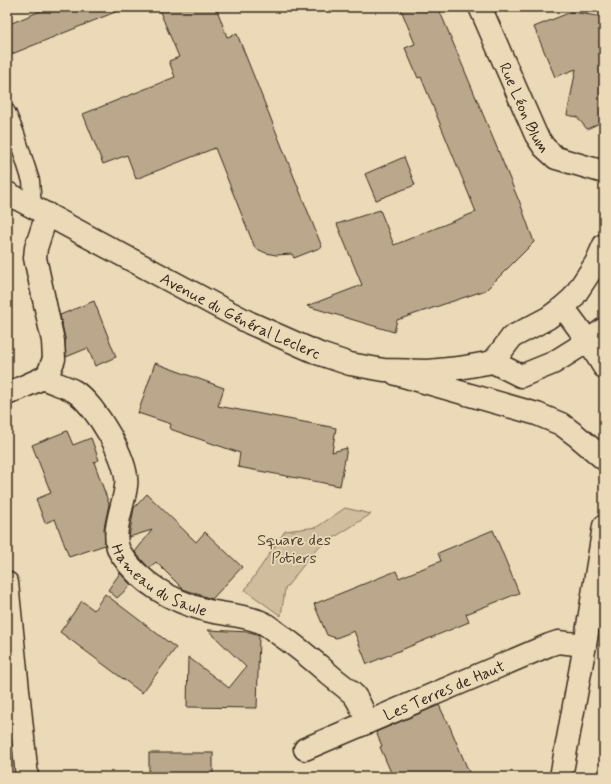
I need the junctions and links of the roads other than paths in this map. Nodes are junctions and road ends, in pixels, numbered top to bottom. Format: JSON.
{"nodes":[{"id":1,"x":480,"y":7,"type":"edge"},
{"id":2,"x":7,"y":112,"type":"edge"},
{"id":3,"x":604,"y":172,"type":"edge"},
{"id":4,"x":7,"y":193,"type":"edge"},
{"id":5,"x":40,"y":210,"type":"junction"},
{"id":6,"x":604,"y":245,"type":"edge"},
{"id":7,"x":563,"y":307,"type":"junction"},
{"id":8,"x":596,"y":335,"type":"edge"},
{"id":9,"x":493,"y":362,"type":"junction"},
{"id":10,"x":604,"y":367,"type":"edge"},
{"id":11,"x":384,"y":370,"type":"junction"},
{"id":12,"x":43,"y":378,"type":"junction"},
{"id":13,"x":7,"y":394,"type":"edge"},
{"id":14,"x":604,"y":459,"type":"edge"},
{"id":15,"x":604,"y":526,"type":"edge"},
{"id":16,"x":7,"y":583,"type":"edge"},
{"id":17,"x":585,"y":645,"type":"junction"},
{"id":18,"x":368,"y":722,"type":"junction"},
{"id":19,"x":306,"y":749,"type":"dead end"},
{"id":20,"x":27,"y":777,"type":"edge"},
{"id":21,"x":561,"y":777,"type":"edge"}],
"edges":[{"from":1,"to":3,"type":"street","name":"Rue Léon Blum"},
{"from":2,"to":5,"type":"lane"},
{"from":4,"to":5,"type":"street","name":"Avenue du Général Leclerc"},
{"from":5,"to":11,"type":"street","name":"Avenue du Général Leclerc"},
{"from":5,"to":12,"type":"street"},
{"from":6,"to":7,"type":"street"},
{"from":7,"to":8,"type":"street"},
{"from":7,"to":9,"type":"street"},
{"from":8,"to":9,"type":"street"},
{"from":8,"to":10,"type":"street"},
{"from":9,"to":11,"type":"street","name":"Avenue du Général Leclerc"},
{"from":11,"to":14,"type":"street"},
{"from":12,"to":13,"type":"street"},
{"from":12,"to":18,"type":"street","name":"Hameau du Saule"},
{"from":15,"to":17,"type":"street"},
{"from":16,"to":20,"type":"street"},
{"from":17,"to":18,"type":"street","name":"Les Terres de Haut"},
{"from":17,"to":21,"type":"street"},
{"from":18,"to":19,"type":"street","name":"Les Terres de Haut"}]}
